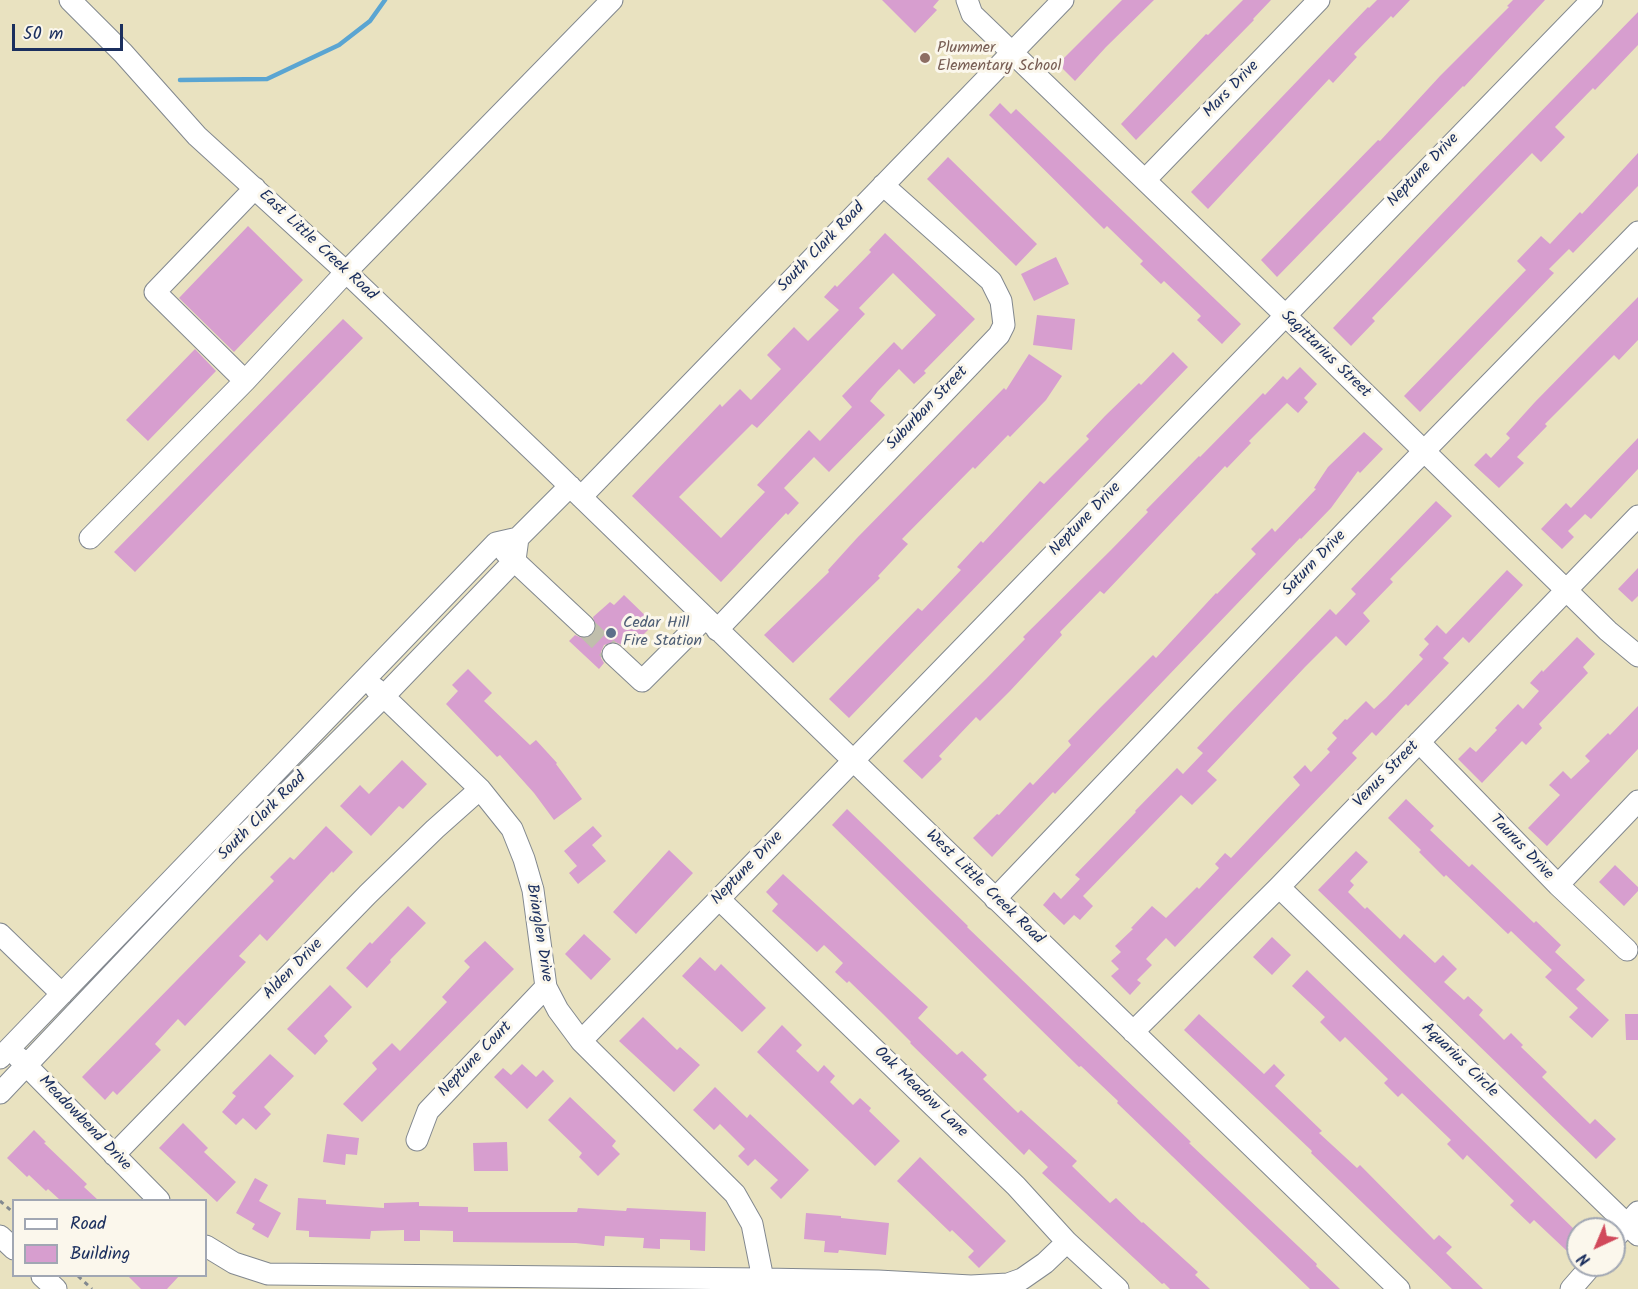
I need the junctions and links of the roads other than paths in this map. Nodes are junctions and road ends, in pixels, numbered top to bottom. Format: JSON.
{"nodes":[{"id":1,"x":70,"y":0,"type":"edge"},
{"id":2,"x":612,"y":0,"type":"edge"},
{"id":3,"x":967,"y":0,"type":"edge"},
{"id":4,"x":1063,"y":0,"type":"edge"},
{"id":5,"x":1319,"y":0,"type":"edge"},
{"id":6,"x":1592,"y":0,"type":"edge"},
{"id":7,"x":1014,"y":52,"type":"junction"},
{"id":8,"x":1145,"y":180,"type":"junction"},
{"id":9,"x":883,"y":185,"type":"junction"},
{"id":10,"x":255,"y":188,"type":"junction"},
{"id":11,"x":1638,"y":232,"type":"edge"},
{"id":12,"x":346,"y":272,"type":"junction"},
{"id":13,"x":1285,"y":315,"type":"junction"},
{"id":14,"x":245,"y":381,"type":"junction"},
{"id":15,"x":1425,"y":452,"type":"junction"},
{"id":16,"x":575,"y":491,"type":"junction"},
{"id":17,"x":1638,"y":516,"type":"edge"},
{"id":18,"x":90,"y":538,"type":"dead end"},
{"id":19,"x":518,"y":538,"type":"junction"},
{"id":20,"x":496,"y":543,"type":"junction"},
{"id":21,"x":514,"y":560,"type":"junction"},
{"id":22,"x":1566,"y":589,"type":"junction"},
{"id":23,"x":711,"y":624,"type":"junction"},
{"id":24,"x":584,"y":626,"type":"tunnel mouth"},
{"id":25,"x":613,"y":654,"type":"tunnel mouth"},
{"id":26,"x":1638,"y":656,"type":"edge"},
{"id":27,"x":366,"y":679,"type":"junction"},
{"id":28,"x":384,"y":696,"type":"junction"},
{"id":29,"x":1419,"y":742,"type":"junction"},
{"id":30,"x":852,"y":761,"type":"junction"},
{"id":31,"x":480,"y":789,"type":"junction"},
{"id":32,"x":1638,"y":801,"type":"edge"},
{"id":33,"x":1558,"y":885,"type":"junction"},
{"id":34,"x":1279,"y":887,"type":"junction"},
{"id":35,"x":719,"y":899,"type":"junction"},
{"id":36,"x":995,"y":899,"type":"junction"},
{"id":37,"x":0,"y":934,"type":"edge"},
{"id":38,"x":1627,"y":950,"type":"dead end"},
{"id":39,"x":546,"y":987,"type":"junction"},
{"id":40,"x":62,"y":994,"type":"junction"},
{"id":41,"x":1133,"y":1032,"type":"junction"},
{"id":42,"x":581,"y":1041,"type":"junction"},
{"id":43,"x":5,"y":1053,"type":"edge"},
{"id":44,"x":27,"y":1066,"type":"junction"},
{"id":45,"x":0,"y":1093,"type":"edge"},
{"id":46,"x":417,"y":1140,"type":"dead end"},
{"id":47,"x":114,"y":1155,"type":"junction"},
{"id":48,"x":158,"y":1199,"type":"edge"},
{"id":49,"x":1629,"y":1227,"type":"edge"},
{"id":50,"x":0,"y":1236,"type":"edge"},
{"id":51,"x":1067,"y":1242,"type":"junction"},
{"id":52,"x":12,"y":1247,"type":"edge"},
{"id":53,"x":207,"y":1247,"type":"edge"},
{"id":54,"x":44,"y":1277,"type":"edge"},
{"id":55,"x":1582,"y":1277,"type":"edge"},
{"id":56,"x":764,"y":1279,"type":"junction"},
{"id":57,"x":350,"y":1282,"type":"edge"},
{"id":58,"x":56,"y":1289,"type":"edge"},
{"id":59,"x":1118,"y":1289,"type":"edge"},
{"id":60,"x":1399,"y":1289,"type":"edge"},
{"id":61,"x":1571,"y":1289,"type":"edge"}],
"edges":[{"from":1,"to":10,"type":"street","name":"East Little Creek Road"},
{"from":2,"to":12,"type":"street"},
{"from":3,"to":7,"type":"street","name":"Sagittarius Street"},
{"from":4,"to":7,"type":"street","name":"South Clark Road"},
{"from":5,"to":8,"type":"street","name":"Mars Drive"},
{"from":6,"to":13,"type":"street","name":"Neptune Drive"},
{"from":7,"to":8,"type":"street","name":"Sagittarius Street"},
{"from":7,"to":9,"type":"street","name":"South Clark Road"},
{"from":8,"to":13,"type":"street","name":"Sagittarius Street"},
{"from":9,"to":16,"type":"street","name":"South Clark Road"},
{"from":9,"to":23,"type":"street","name":"Suburban Street"},
{"from":10,"to":12,"type":"street","name":"East Little Creek Road"},
{"from":10,"to":14,"type":"street"},
{"from":11,"to":15,"type":"street","name":"Saturn Drive"},
{"from":12,"to":14,"type":"street"},
{"from":12,"to":16,"type":"street","name":"East Little Creek Road"},
{"from":13,"to":15,"type":"street","name":"Sagittarius Street"},
{"from":13,"to":30,"type":"street","name":"Neptune Drive"},
{"from":14,"to":18,"type":"street"},
{"from":15,"to":22,"type":"street","name":"Sagittarius Street"},
{"from":15,"to":36,"type":"street","name":"Saturn Drive"},
{"from":16,"to":19,"type":"street","name":"South Clark Road"},
{"from":16,"to":23,"type":"street","name":"West Little Creek Road"},
{"from":17,"to":22,"type":"street","name":"Venus Street"},
{"from":19,"to":20,"type":"street"},
{"from":19,"to":21,"type":"street"},
{"from":20,"to":21,"type":"street"},
{"from":20,"to":27,"type":"street","name":"South Clark Road"},
{"from":21,"to":24,"type":"street"},
{"from":21,"to":28,"type":"street","name":"South Clark Road"},
{"from":22,"to":26,"type":"street","name":"Sagittarius Street"},
{"from":22,"to":29,"type":"street","name":"Venus Street"},
{"from":23,"to":25,"type":"street"},
{"from":23,"to":30,"type":"street","name":"West Little Creek Road"},
{"from":27,"to":28,"type":"street","name":"Briarglen Drive"},
{"from":27,"to":40,"type":"street","name":"South Clark Road"},
{"from":28,"to":31,"type":"street","name":"Briarglen Drive"},
{"from":28,"to":44,"type":"street","name":"South Clark Road"},
{"from":29,"to":33,"type":"street","name":"Taurus Drive"},
{"from":29,"to":34,"type":"street","name":"Venus Street"},
{"from":30,"to":35,"type":"street","name":"Neptune Drive"},
{"from":30,"to":36,"type":"street","name":"West Little Creek Road"},
{"from":31,"to":39,"type":"street","name":"Briarglen Drive"},
{"from":31,"to":47,"type":"street","name":"Alden Drive"},
{"from":32,"to":33,"type":"street"},
{"from":33,"to":38,"type":"street","name":"Taurus Drive"},
{"from":34,"to":41,"type":"street","name":"Venus Street"},
{"from":34,"to":49,"type":"street","name":"Aquarius Circle"},
{"from":35,"to":42,"type":"street","name":"Neptune Drive"},
{"from":35,"to":51,"type":"street","name":"Oak Meadow Lane"},
{"from":36,"to":41,"type":"street","name":"West Little Creek Road"},
{"from":37,"to":40,"type":"street"},
{"from":39,"to":42,"type":"street","name":"Briarglen Drive"},
{"from":39,"to":46,"type":"street","name":"Neptune Court"},
{"from":40,"to":43,"type":"street","name":"South Clark Road"},
{"from":41,"to":60,"type":"street","name":"West Little Creek Road"},
{"from":42,"to":56,"type":"street","name":"Briarglen Drive"},
{"from":43,"to":44,"type":"street","name":"Meadowbend Drive"},
{"from":44,"to":45,"type":"street","name":"South Clark Road"},
{"from":44,"to":47,"type":"street","name":"Meadowbend Drive"},
{"from":47,"to":48,"type":"street","name":"Meadowbend Drive"},
{"from":50,"to":52,"type":"street"},
{"from":51,"to":56,"type":"street"},
{"from":51,"to":59,"type":"street","name":"Oak Meadow Lane"},
{"from":53,"to":57,"type":"street"},
{"from":54,"to":58,"type":"street"},
{"from":55,"to":61,"type":"street"},
{"from":56,"to":57,"type":"street"}]}
